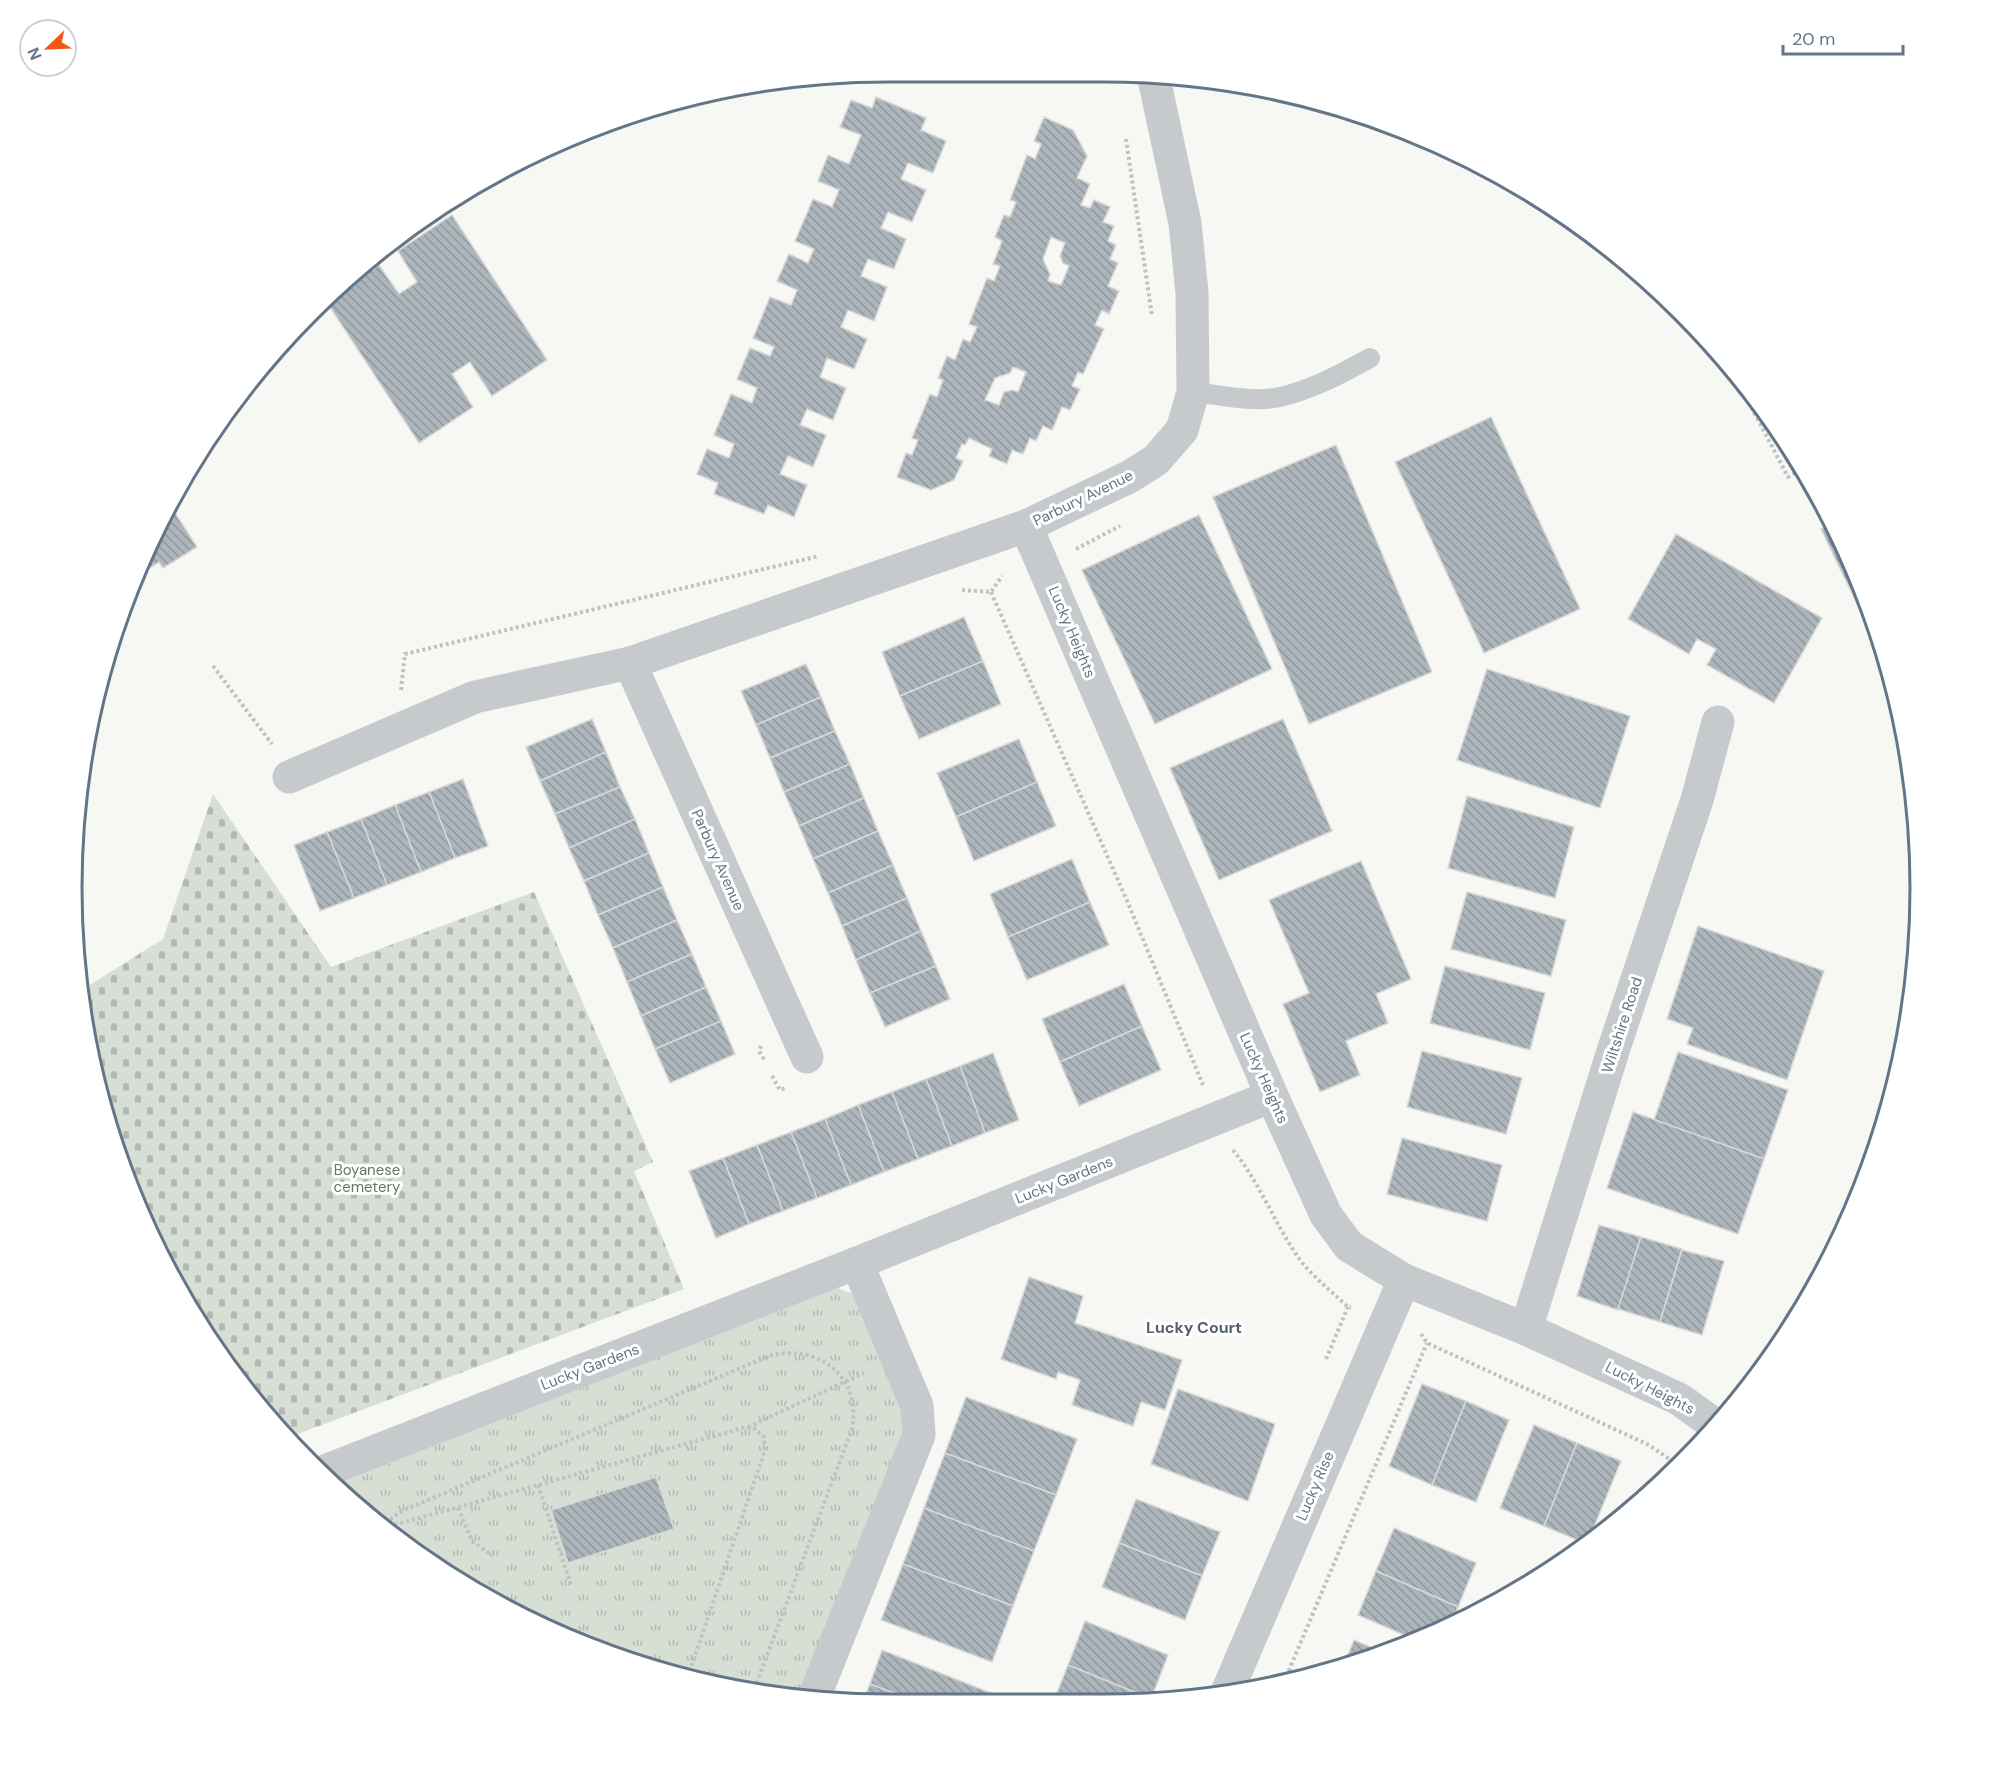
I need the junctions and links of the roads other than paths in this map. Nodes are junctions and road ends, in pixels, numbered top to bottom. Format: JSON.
{"nodes":[{"id":1,"x":1155,"y":84,"type":"edge"},
{"id":2,"x":1370,"y":358,"type":"dead end"},
{"id":3,"x":1193,"y":392,"type":"junction"},
{"id":4,"x":1026,"y":526,"type":"junction"},
{"id":5,"x":630,"y":663,"type":"junction"},
{"id":6,"x":1718,"y":722,"type":"dead end"},
{"id":7,"x":289,"y":777,"type":"road end"},
{"id":8,"x":807,"y":1057,"type":"dead end"},
{"id":9,"x":1272,"y":1096,"type":"junction"},
{"id":10,"x":857,"y":1263,"type":"junction"},
{"id":11,"x":1404,"y":1280,"type":"junction"},
{"id":12,"x":1526,"y":1329,"type":"junction"},
{"id":13,"x":1709,"y":1421,"type":"edge"},
{"id":14,"x":330,"y":1469,"type":"edge"},
{"id":15,"x":1230,"y":1685,"type":"edge"},
{"id":16,"x":817,"y":1691,"type":"edge"}],
"edges":[{"from":1,"to":3,"type":"street","name":"Parbury Avenue"},
{"from":2,"to":3,"type":"lane"},
{"from":3,"to":4,"type":"street","name":"Parbury Avenue"},
{"from":4,"to":5,"type":"street","name":"Parbury Avenue"},
{"from":4,"to":9,"type":"street","name":"Lucky Heights"},
{"from":5,"to":7,"type":"street","name":"Parbury Avenue"},
{"from":5,"to":8,"type":"street","name":"Parbury Avenue"},
{"from":6,"to":12,"type":"street","name":"Wiltshire Road"},
{"from":9,"to":10,"type":"street","name":"Lucky Gardens"},
{"from":9,"to":11,"type":"street","name":"Lucky Heights"},
{"from":10,"to":14,"type":"street","name":"Lucky Gardens"},
{"from":10,"to":16,"type":"street"},
{"from":11,"to":12,"type":"street","name":"Lucky Heights"},
{"from":11,"to":15,"type":"street","name":"Lucky Rise"},
{"from":12,"to":13,"type":"street","name":"Lucky Heights"}]}
